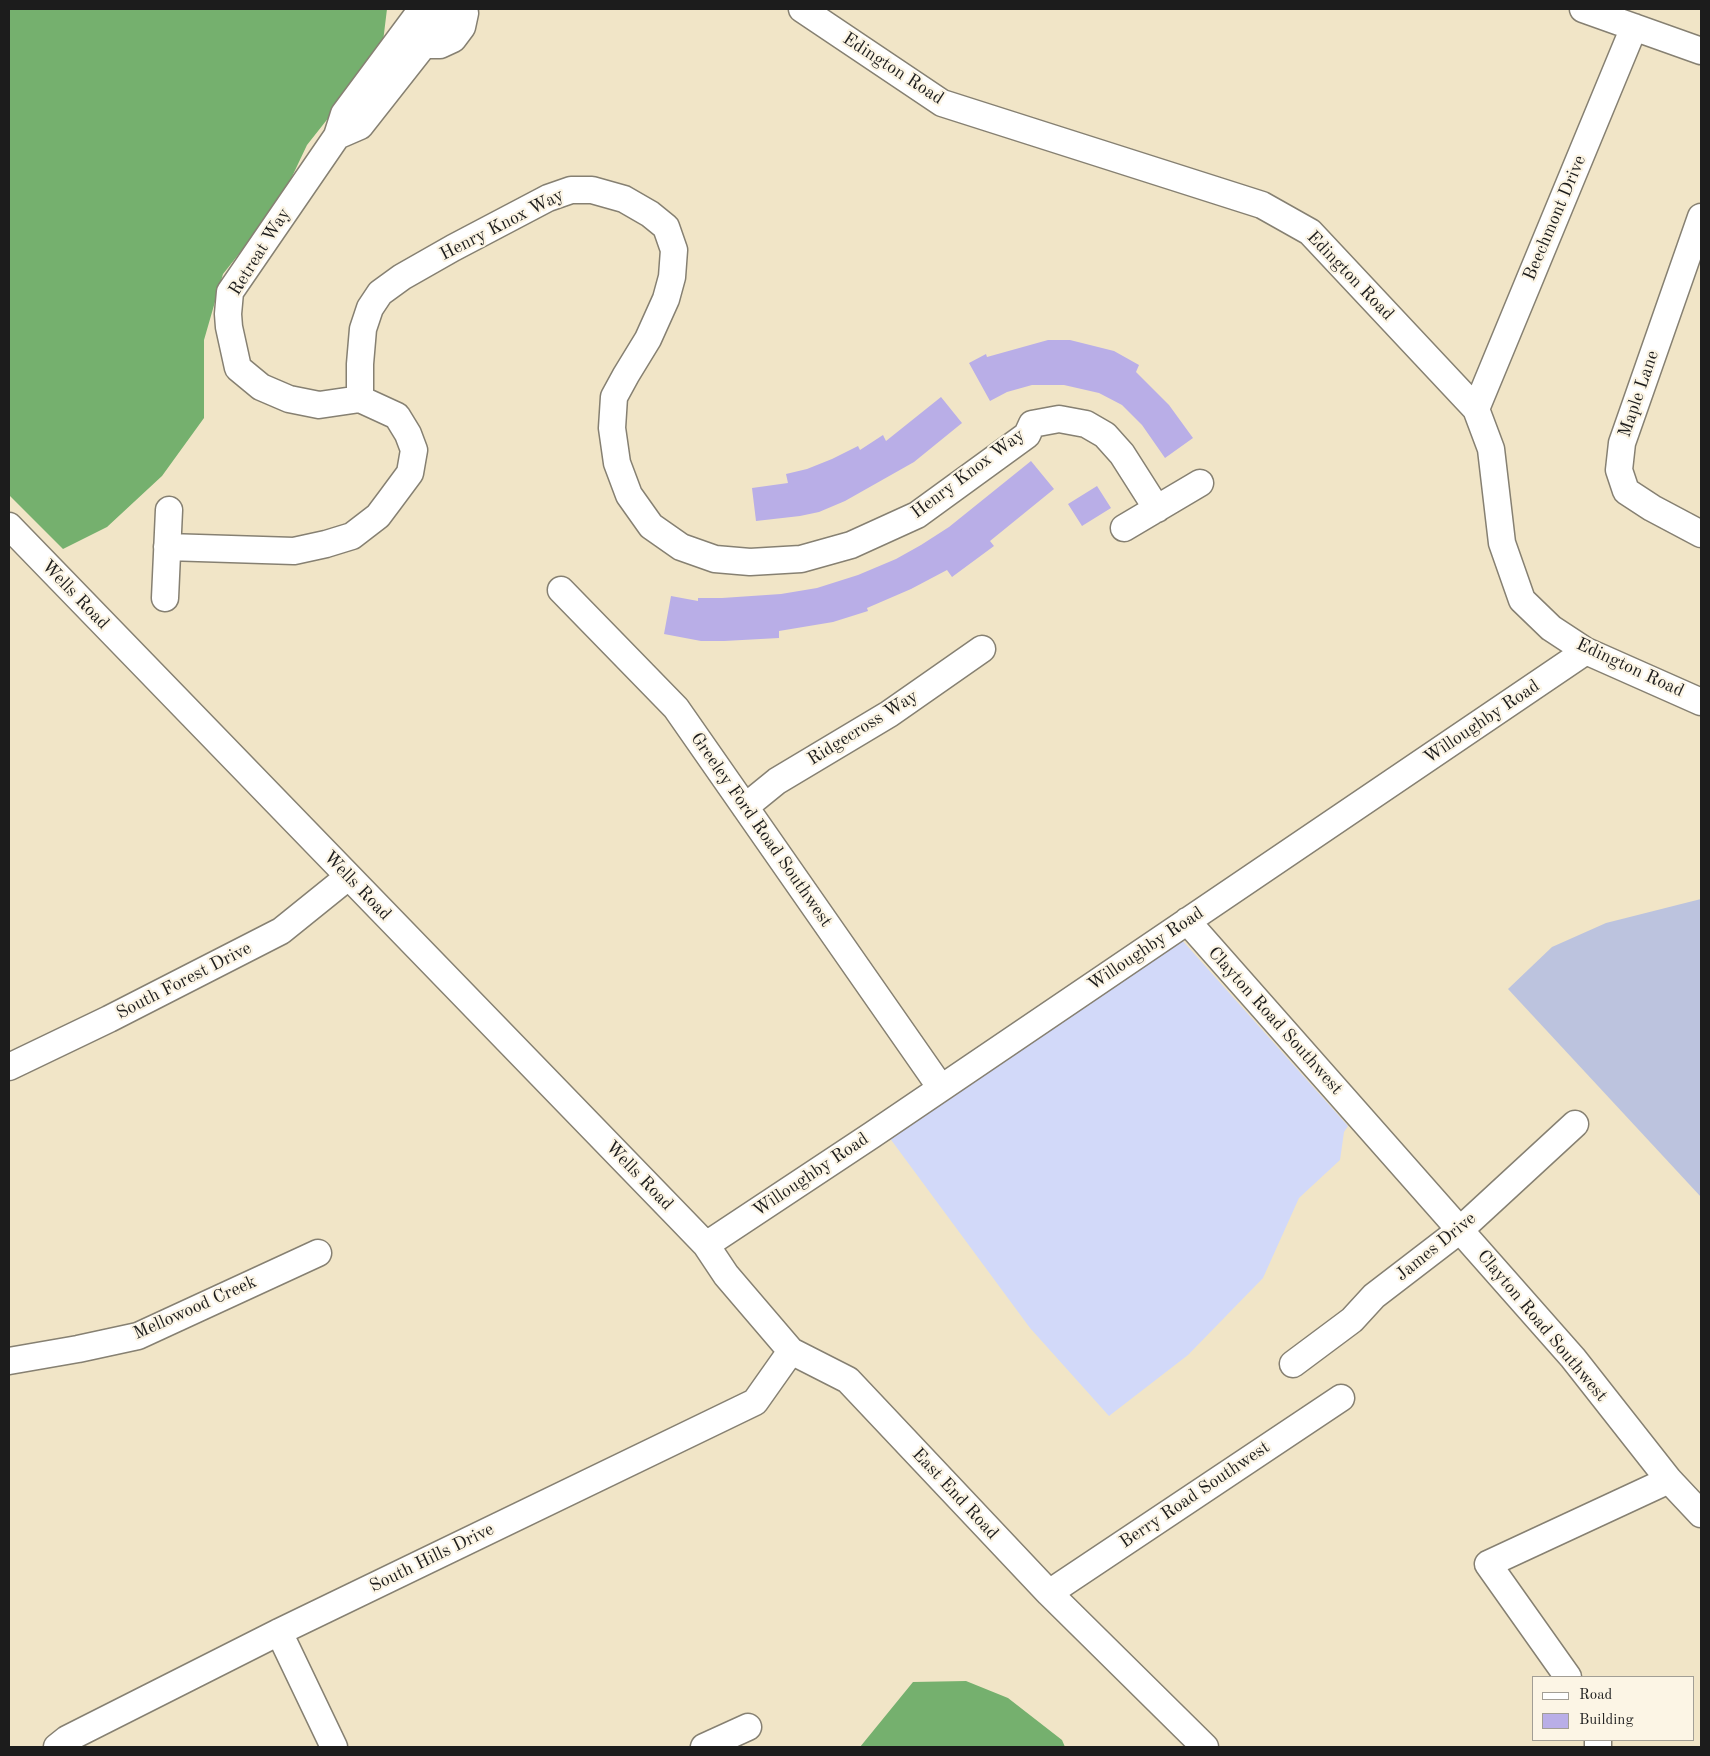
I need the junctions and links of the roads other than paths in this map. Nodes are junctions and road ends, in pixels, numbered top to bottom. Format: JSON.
{"nodes":[{"id":1,"x":422,"y":9,"type":"edge"},
{"id":2,"x":452,"y":9,"type":"edge"},
{"id":3,"x":463,"y":9,"type":"edge"},
{"id":4,"x":802,"y":9,"type":"edge"},
{"id":5,"x":1583,"y":9,"type":"edge"},
{"id":6,"x":1634,"y":27,"type":"junction"},
{"id":7,"x":412,"y":28,"type":"edge"},
{"id":8,"x":1701,"y":51,"type":"edge"},
{"id":9,"x":1701,"y":217,"type":"edge"},
{"id":10,"x":360,"y":399,"type":"junction"},
{"id":11,"x":1476,"y":409,"type":"junction"},
{"id":12,"x":1200,"y":483,"type":"dead end"},
{"id":13,"x":1156,"y":509,"type":"junction"},
{"id":14,"x":169,"y":510,"type":"dead end"},
{"id":15,"x":9,"y":526,"type":"edge"},
{"id":16,"x":1124,"y":528,"type":"dead end"},
{"id":17,"x":1701,"y":534,"type":"edge"},
{"id":18,"x":168,"y":547,"type":"junction"},
{"id":19,"x":561,"y":590,"type":"dead end"},
{"id":20,"x":165,"y":598,"type":"dead end"},
{"id":21,"x":982,"y":649,"type":"dead end"},
{"id":22,"x":1586,"y":651,"type":"junction"},
{"id":23,"x":1701,"y":702,"type":"edge"},
{"id":24,"x":745,"y":807,"type":"junction"},
{"id":25,"x":348,"y":878,"type":"junction"},
{"id":26,"x":1187,"y":921,"type":"junction"},
{"id":27,"x":9,"y":1067,"type":"edge"},
{"id":28,"x":941,"y":1088,"type":"junction"},
{"id":29,"x":1574,"y":1124,"type":"dead end"},
{"id":30,"x":1460,"y":1230,"type":"junction"},
{"id":31,"x":706,"y":1245,"type":"junction"},
{"id":32,"x":318,"y":1253,"type":"dead end"},
{"id":33,"x":791,"y":1351,"type":"junction"},
{"id":34,"x":9,"y":1361,"type":"edge"},
{"id":35,"x":1293,"y":1364,"type":"dead end"},
{"id":36,"x":1341,"y":1398,"type":"dead end"},
{"id":37,"x":1669,"y":1480,"type":"junction"},
{"id":38,"x":1701,"y":1514,"type":"edge"},
{"id":39,"x":1049,"y":1593,"type":"junction"},
{"id":40,"x":278,"y":1632,"type":"junction"},
{"id":41,"x":1567,"y":1676,"type":"edge"},
{"id":42,"x":748,"y":1727,"type":"dead end"},
{"id":43,"x":57,"y":1747,"type":"edge"},
{"id":44,"x":334,"y":1747,"type":"edge"},
{"id":45,"x":704,"y":1747,"type":"edge"},
{"id":46,"x":1205,"y":1747,"type":"edge"}],
"edges":[{"from":1,"to":7,"type":"street","name":"Retreat Way"},
{"from":2,"to":7,"type":"street","name":"Retreat Way"},
{"from":3,"to":7,"type":"street"},
{"from":4,"to":11,"type":"street","name":"Edington Road"},
{"from":5,"to":6,"type":"street"},
{"from":6,"to":8,"type":"street"},
{"from":6,"to":11,"type":"street","name":"Beechmont Drive"},
{"from":7,"to":10,"type":"street","name":"Retreat Way"},
{"from":9,"to":17,"type":"street","name":"Maple Lane"},
{"from":10,"to":13,"type":"street","name":"Henry Knox Way"},
{"from":10,"to":18,"type":"street"},
{"from":11,"to":22,"type":"street","name":"Edington Road"},
{"from":12,"to":13,"type":"street"},
{"from":13,"to":16,"type":"street"},
{"from":14,"to":18,"type":"street"},
{"from":15,"to":25,"type":"street","name":"Wells Road"},
{"from":18,"to":20,"type":"street"},
{"from":19,"to":24,"type":"street","name":"Greeley Ford Road Southwest"},
{"from":21,"to":24,"type":"street","name":"Ridgecross Way"},
{"from":22,"to":23,"type":"street","name":"Edington Road"},
{"from":22,"to":26,"type":"street","name":"Willoughby Road"},
{"from":24,"to":28,"type":"street","name":"Greeley Ford Road Southwest"},
{"from":25,"to":27,"type":"street","name":"South Forest Drive"},
{"from":25,"to":31,"type":"street","name":"Wells Road"},
{"from":26,"to":28,"type":"street","name":"Willoughby Road"},
{"from":26,"to":30,"type":"street","name":"Clayton Road Southwest"},
{"from":28,"to":31,"type":"street","name":"Willoughby Road"},
{"from":29,"to":30,"type":"street","name":"James Drive"},
{"from":30,"to":35,"type":"street","name":"James Drive"},
{"from":30,"to":37,"type":"street","name":"Clayton Road Southwest"},
{"from":31,"to":33,"type":"street","name":"East End Road"},
{"from":32,"to":34,"type":"street","name":"Mellowood Creek"},
{"from":33,"to":39,"type":"street","name":"East End Road"},
{"from":33,"to":40,"type":"street","name":"South Hills Drive"},
{"from":36,"to":39,"type":"street","name":"Berry Road Southwest"},
{"from":37,"to":38,"type":"street","name":"Clayton Road Southwest"},
{"from":37,"to":41,"type":"street"},
{"from":39,"to":46,"type":"street","name":"East End Road"},
{"from":40,"to":43,"type":"street","name":"South Hills Drive"},
{"from":40,"to":44,"type":"street"},
{"from":42,"to":45,"type":"street"}]}
